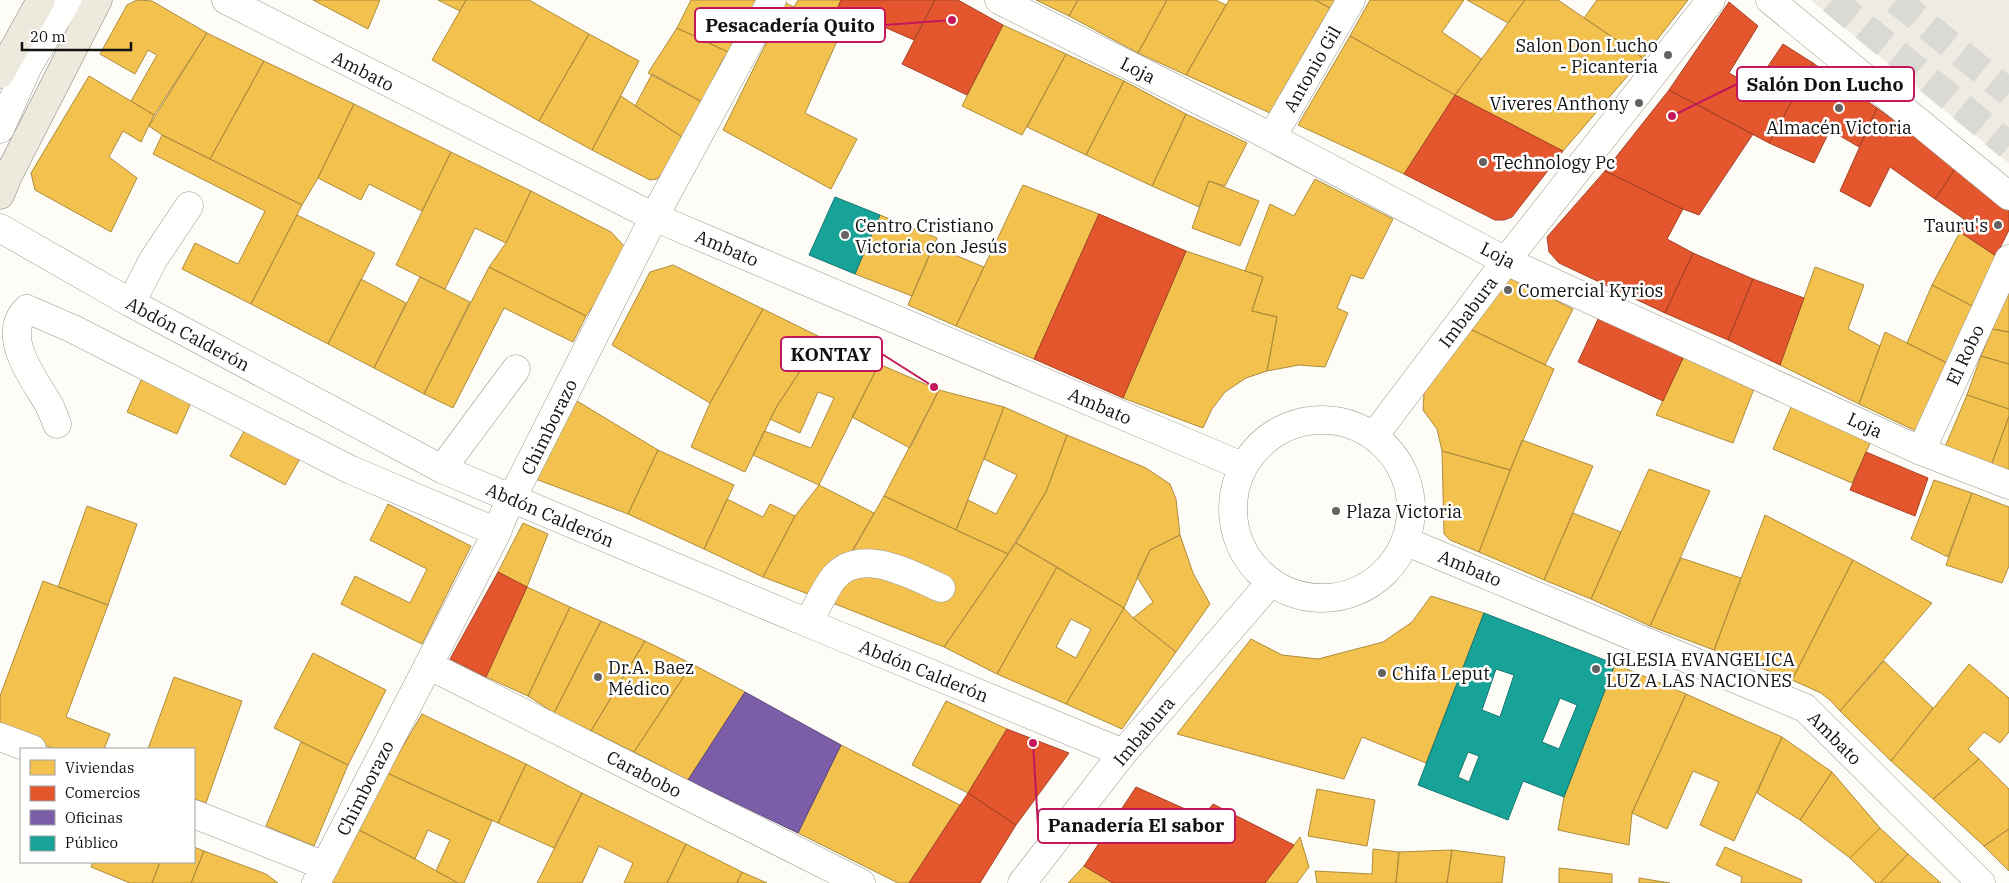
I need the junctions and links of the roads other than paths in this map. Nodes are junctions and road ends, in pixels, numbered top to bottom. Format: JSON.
{"nodes":[{"id":1,"x":41,"y":0,"type":"edge"},
{"id":2,"x":68,"y":0,"type":"edge"},
{"id":3,"x":98,"y":0,"type":"edge"},
{"id":4,"x":226,"y":0,"type":"edge"},
{"id":5,"x":772,"y":0,"type":"edge"},
{"id":6,"x":998,"y":0,"type":"edge"},
{"id":7,"x":1351,"y":0,"type":"edge"},
{"id":8,"x":1711,"y":0,"type":"edge"},
{"id":9,"x":1770,"y":0,"type":"edge"},
{"id":10,"x":1786,"y":0,"type":"edge"},
{"id":11,"x":0,"y":74,"type":"edge"},
{"id":12,"x":0,"y":130,"type":"edge"},
{"id":13,"x":1272,"y":137,"type":"junction"},
{"id":14,"x":2009,"y":186,"type":"edge"},
{"id":15,"x":0,"y":195,"type":"edge"},
{"id":16,"x":2009,"y":196,"type":"edge"},
{"id":17,"x":189,"y":206,"type":"dead end"},
{"id":18,"x":654,"y":217,"type":"junction"},
{"id":19,"x":6,"y":232,"type":"edge"},
{"id":20,"x":2009,"y":259,"type":"edge"},
{"id":21,"x":1506,"y":261,"type":"junction"},
{"id":22,"x":131,"y":303,"type":"junction"},
{"id":23,"x":516,"y":369,"type":"dead end"},
{"id":24,"x":57,"y":424,"type":"dead end"},
{"id":25,"x":1374,"y":436,"type":"junction"},
{"id":26,"x":1921,"y":451,"type":"junction"},
{"id":27,"x":1242,"y":466,"type":"junction"},
{"id":28,"x":442,"y":469,"type":"junction"},
{"id":29,"x":2009,"y":485,"type":"edge"},
{"id":30,"x":513,"y":499,"type":"junction"},
{"id":31,"x":497,"y":532,"type":"junction"},
{"id":32,"x":1405,"y":541,"type":"junction"},
{"id":33,"x":1270,"y":582,"type":"junction"},
{"id":34,"x":941,"y":588,"type":"dead end"},
{"id":35,"x":808,"y":623,"type":"junction"},
{"id":36,"x":428,"y":666,"type":"junction"},
{"id":37,"x":0,"y":736,"type":"edge"},
{"id":38,"x":30,"y":748,"type":"edge"},
{"id":39,"x":1123,"y":753,"type":"junction"},
{"id":40,"x":195,"y":814,"type":"edge"},
{"id":41,"x":321,"y":875,"type":"edge"},
{"id":42,"x":860,"y":883,"type":"edge"},
{"id":43,"x":1022,"y":883,"type":"edge"},
{"id":44,"x":1981,"y":883,"type":"edge"}],
"edges":[{"from":1,"to":11,"type":"main road"},
{"from":2,"to":12,"type":"street"},
{"from":3,"to":15,"type":"main road"},
{"from":4,"to":18,"type":"street","name":"Ambato"},
{"from":5,"to":18,"type":"street","name":"Chimborazo"},
{"from":6,"to":13,"type":"street","name":"Loja"},
{"from":7,"to":13,"type":"street","name":"Antonio Gil"},
{"from":8,"to":21,"type":"street","name":"Imbabura"},
{"from":9,"to":16,"type":"street"},
{"from":10,"to":14,"type":"street"},
{"from":13,"to":21,"type":"street","name":"Loja"},
{"from":17,"to":22,"type":"street"},
{"from":18,"to":27,"type":"street","name":"Ambato"},
{"from":18,"to":30,"type":"street","name":"Chimborazo"},
{"from":19,"to":22,"type":"street","name":"Abdón Calderón"},
{"from":20,"to":26,"type":"street","name":"El Robo"},
{"from":21,"to":25,"type":"street","name":"Imbabura"},
{"from":21,"to":26,"type":"street","name":"Loja"},
{"from":22,"to":28,"type":"street","name":"Abdón Calderón"},
{"from":23,"to":28,"type":"street"},
{"from":24,"to":31,"type":"street"},
{"from":25,"to":27,"type":"street"},
{"from":25,"to":32,"type":"street"},
{"from":26,"to":29,"type":"street","name":"Loja"},
{"from":27,"to":33,"type":"street"},
{"from":28,"to":30,"type":"street","name":"Abdón Calderón"},
{"from":30,"to":31,"type":"street","name":"Chimborazo"},
{"from":30,"to":35,"type":"street","name":"Abdón Calderón"},
{"from":31,"to":36,"type":"street","name":"Chimborazo"},
{"from":32,"to":33,"type":"street"},
{"from":32,"to":44,"type":"street","name":"Ambato"},
{"from":33,"to":39,"type":"street","name":"Imbabura"},
{"from":34,"to":35,"type":"street"},
{"from":35,"to":39,"type":"street","name":"Abdón Calderón"},
{"from":36,"to":41,"type":"street","name":"Chimborazo"},
{"from":36,"to":42,"type":"street","name":"Carabobo"},
{"from":37,"to":38,"type":"street"},
{"from":39,"to":43,"type":"street","name":"Imbabura"},
{"from":40,"to":41,"type":"street"}]}
